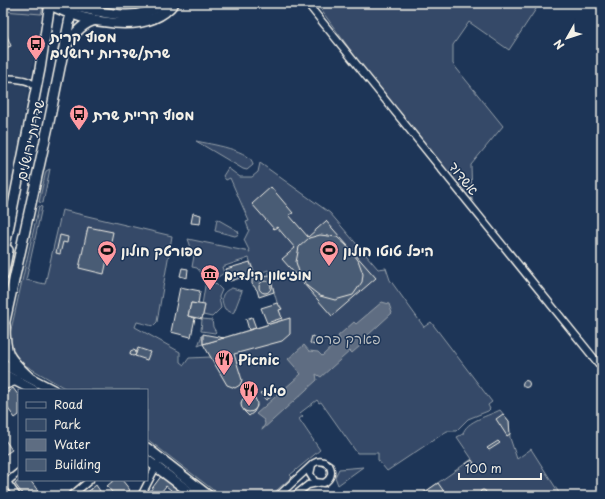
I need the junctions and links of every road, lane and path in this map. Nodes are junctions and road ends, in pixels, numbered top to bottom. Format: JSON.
{"nodes":[{"id":1,"x":88,"y":3,"type":"edge"},
{"id":2,"x":164,"y":3,"type":"edge"},
{"id":3,"x":174,"y":3,"type":"edge"},
{"id":4,"x":307,"y":3,"type":"edge"},
{"id":5,"x":50,"y":4,"type":"edge"},
{"id":6,"x":71,"y":8,"type":"edge"},
{"id":7,"x":100,"y":16,"type":"junction"},
{"id":8,"x":64,"y":48,"type":"junction"},
{"id":9,"x":40,"y":69,"type":"junction"},
{"id":10,"x":3,"y":78,"type":"edge"},
{"id":11,"x":27,"y":81,"type":"junction"},
{"id":12,"x":36,"y":88,"type":"junction"},
{"id":13,"x":12,"y":215,"type":"junction"},
{"id":14,"x":3,"y":256,"type":"edge"},
{"id":15,"x":3,"y":276,"type":"edge"},
{"id":16,"x":5,"y":320,"type":"junction"},
{"id":17,"x":3,"y":330,"type":"edge"},
{"id":18,"x":3,"y":364,"type":"edge"},
{"id":19,"x":602,"y":368,"type":"edge"},
{"id":20,"x":3,"y":374,"type":"edge"},
{"id":21,"x":23,"y":379,"type":"junction"},
{"id":22,"x":3,"y":385,"type":"edge"},
{"id":23,"x":32,"y":389,"type":"edge"},
{"id":24,"x":43,"y":389,"type":"edge"},
{"id":25,"x":50,"y":389,"type":"edge"},
{"id":26,"x":148,"y":450,"type":"edge"},
{"id":27,"x":154,"y":461,"type":"edge"},
{"id":28,"x":312,"y":465,"type":"junction"},
{"id":29,"x":18,"y":473,"type":"edge"},
{"id":30,"x":148,"y":477,"type":"edge"},
{"id":31,"x":89,"y":481,"type":"edge"},
{"id":32,"x":147,"y":481,"type":"edge"},
{"id":33,"x":318,"y":483,"type":"junction"},
{"id":34,"x":17,"y":496,"type":"edge"},
{"id":35,"x":71,"y":496,"type":"edge"},
{"id":36,"x":141,"y":496,"type":"edge"},
{"id":37,"x":195,"y":496,"type":"edge"},
{"id":38,"x":209,"y":496,"type":"edge"},
{"id":39,"x":278,"y":496,"type":"edge"},
{"id":40,"x":294,"y":496,"type":"edge"}],
"edges":[{"from":1,"to":7,"type":"main road"},
{"from":2,"to":7,"type":"main road"},
{"from":3,"to":7,"type":"main road"},
{"from":4,"to":19,"type":"street","name":"אשדוד"},
{"from":5,"to":6,"type":"main road"},
{"from":5,"to":9,"type":"main road","name":"שדרות ירושלים"},
{"from":6,"to":7,"type":"main road"},
{"from":6,"to":8,"type":"main road","name":"שדרות ירושלים"},
{"from":7,"to":8,"type":"main road"},
{"from":8,"to":16,"type":"main road","name":"שדרות ירושלים"},
{"from":9,"to":11,"type":"street"},
{"from":9,"to":12,"type":"main road","name":"שדרות ירושלים"},
{"from":10,"to":11,"type":"street"},
{"from":11,"to":12,"type":"street"},
{"from":12,"to":13,"type":"main road","name":"שדרות ירושלים"},
{"from":13,"to":14,"type":"main road","name":"שדרות ירושלים"},
{"from":13,"to":15,"type":"main road"},
{"from":16,"to":17,"type":"main road","name":"שדרות ירושלים"},
{"from":16,"to":21,"type":"main road"},
{"from":18,"to":21,"type":"main road"},
{"from":20,"to":21,"type":"main road"},
{"from":21,"to":22,"type":"main road"},
{"from":21,"to":23,"type":"main road"},
{"from":21,"to":24,"type":"main road"},
{"from":21,"to":25,"type":"main road"},
{"from":26,"to":27,"type":"main road"},
{"from":27,"to":30,"type":"street"},
{"from":27,"to":37,"type":"main road"},
{"from":27,"to":38,"type":"main road"},
{"from":28,"to":33,"type":"street"},
{"from":28,"to":33,"type":"street"},
{"from":28,"to":39,"type":"street"},
{"from":29,"to":34,"type":"street"},
{"from":31,"to":35,"type":"street"},
{"from":32,"to":36,"type":"street"},
{"from":33,"to":40,"type":"street"}]}
